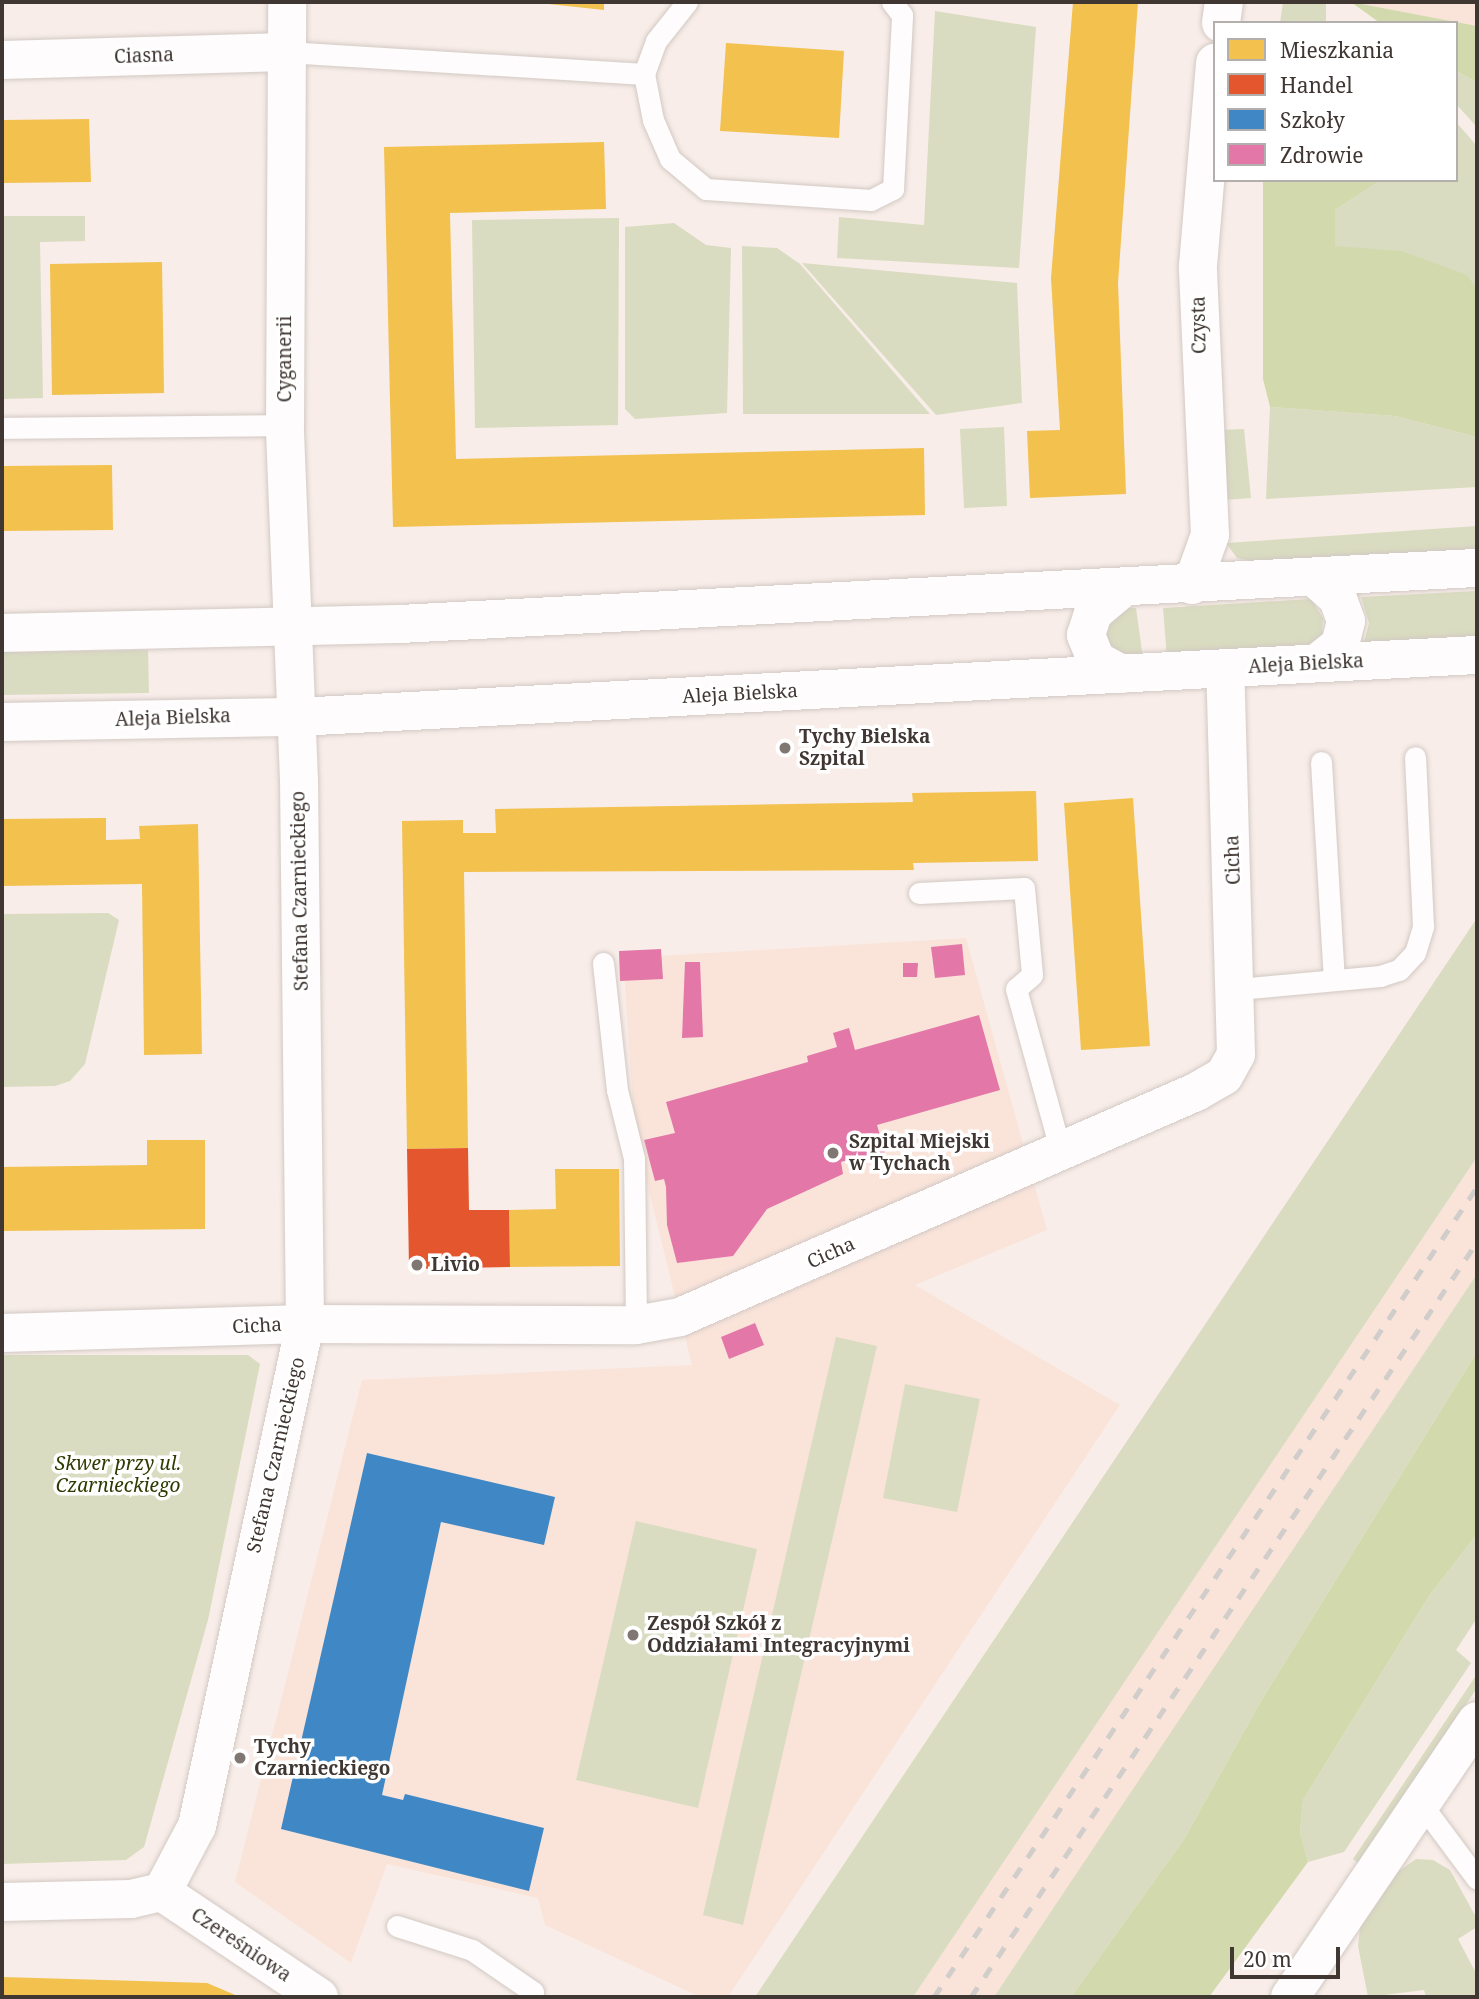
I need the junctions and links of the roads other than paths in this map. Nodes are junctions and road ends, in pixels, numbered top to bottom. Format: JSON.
{"nodes":[{"id":1,"x":287,"y":2,"type":"edge"},
{"id":2,"x":687,"y":2,"type":"edge"},
{"id":3,"x":892,"y":2,"type":"edge"},
{"id":4,"x":1224,"y":2,"type":"edge"},
{"id":5,"x":1221,"y":21,"type":"edge"},
{"id":6,"x":286,"y":52,"type":"junction"},
{"id":7,"x":2,"y":60,"type":"edge"},
{"id":8,"x":644,"y":74,"type":"junction"},
{"id":9,"x":1213,"y":87,"type":"edge"},
{"id":10,"x":285,"y":425,"type":"junction"},
{"id":11,"x":2,"y":428,"type":"edge"},
{"id":12,"x":1477,"y":568,"type":"edge"},
{"id":13,"x":1315,"y":578,"type":"junction"},
{"id":14,"x":1192,"y":585,"type":"junction"},
{"id":15,"x":1123,"y":588,"type":"junction"},
{"id":16,"x":291,"y":628,"type":"junction"},
{"id":17,"x":2,"y":633,"type":"edge"},
{"id":18,"x":1477,"y":655,"type":"edge"},
{"id":19,"x":1318,"y":663,"type":"junction"},
{"id":20,"x":1224,"y":668,"type":"junction"},
{"id":21,"x":1122,"y":674,"type":"junction"},
{"id":22,"x":296,"y":717,"type":"junction"},
{"id":23,"x":2,"y":722,"type":"edge"},
{"id":24,"x":1415,"y":757,"type":"dead end"},
{"id":25,"x":1321,"y":762,"type":"dead end"},
{"id":26,"x":919,"y":893,"type":"dead end"},
{"id":27,"x":603,"y":963,"type":"dead end"},
{"id":28,"x":1334,"y":980,"type":"junction"},
{"id":29,"x":1238,"y":989,"type":"junction"},
{"id":30,"x":1061,"y":1152,"type":"junction"},
{"id":31,"x":306,"y":1324,"type":"junction"},
{"id":32,"x":636,"y":1325,"type":"junction"},
{"id":33,"x":2,"y":1333,"type":"edge"},
{"id":34,"x":1477,"y":1721,"type":"edge"},
{"id":35,"x":1422,"y":1805,"type":"junction"},
{"id":36,"x":1477,"y":1879,"type":"edge"},
{"id":37,"x":162,"y":1892,"type":"junction"},
{"id":38,"x":2,"y":1902,"type":"edge"},
{"id":39,"x":397,"y":1926,"type":"dead end"},
{"id":40,"x":535,"y":1995,"type":"edge"},
{"id":41,"x":319,"y":1997,"type":"edge"},
{"id":42,"x":1290,"y":1997,"type":"edge"}],
"edges":[{"from":1,"to":6,"type":"street","name":"Cyganerii"},
{"from":2,"to":8,"type":"lane"},
{"from":3,"to":8,"type":"lane"},
{"from":4,"to":5,"type":"street"},
{"from":6,"to":7,"type":"street","name":"Ciasna"},
{"from":6,"to":8,"type":"lane"},
{"from":6,"to":10,"type":"street","name":"Cyganerii"},
{"from":9,"to":14,"type":"street","name":"Czysta"},
{"from":10,"to":11,"type":"lane"},
{"from":10,"to":16,"type":"street","name":"Cyganerii"},
{"from":12,"to":13,"type":"street"},
{"from":13,"to":14,"type":"street"},
{"from":13,"to":19,"type":"street"},
{"from":14,"to":15,"type":"street"},
{"from":15,"to":16,"type":"street"},
{"from":15,"to":21,"type":"street"},
{"from":16,"to":17,"type":"street"},
{"from":16,"to":22,"type":"street","name":"Cyganerii"},
{"from":18,"to":19,"type":"street","name":"Aleja Bielska"},
{"from":19,"to":20,"type":"street","name":"Aleja Bielska"},
{"from":20,"to":21,"type":"street","name":"Aleja Bielska"},
{"from":20,"to":29,"type":"street","name":"Cicha"},
{"from":21,"to":22,"type":"street","name":"Aleja Bielska"},
{"from":22,"to":23,"type":"street","name":"Aleja Bielska"},
{"from":22,"to":31,"type":"street","name":"Stefana Czarnieckiego"},
{"from":24,"to":28,"type":"lane"},
{"from":25,"to":28,"type":"lane"},
{"from":26,"to":30,"type":"lane"},
{"from":27,"to":32,"type":"lane"},
{"from":28,"to":29,"type":"lane"},
{"from":29,"to":30,"type":"street","name":"Cicha"},
{"from":30,"to":32,"type":"street","name":"Cicha"},
{"from":31,"to":32,"type":"street","name":"Cicha"},
{"from":31,"to":33,"type":"street","name":"Cicha"},
{"from":31,"to":37,"type":"street","name":"Stefana Czarnieckiego"},
{"from":34,"to":35,"type":"street"},
{"from":35,"to":36,"type":"lane"},
{"from":35,"to":42,"type":"street"},
{"from":37,"to":38,"type":"street"},
{"from":37,"to":41,"type":"street","name":"Czereśniowa"},
{"from":39,"to":40,"type":"lane"}]}
